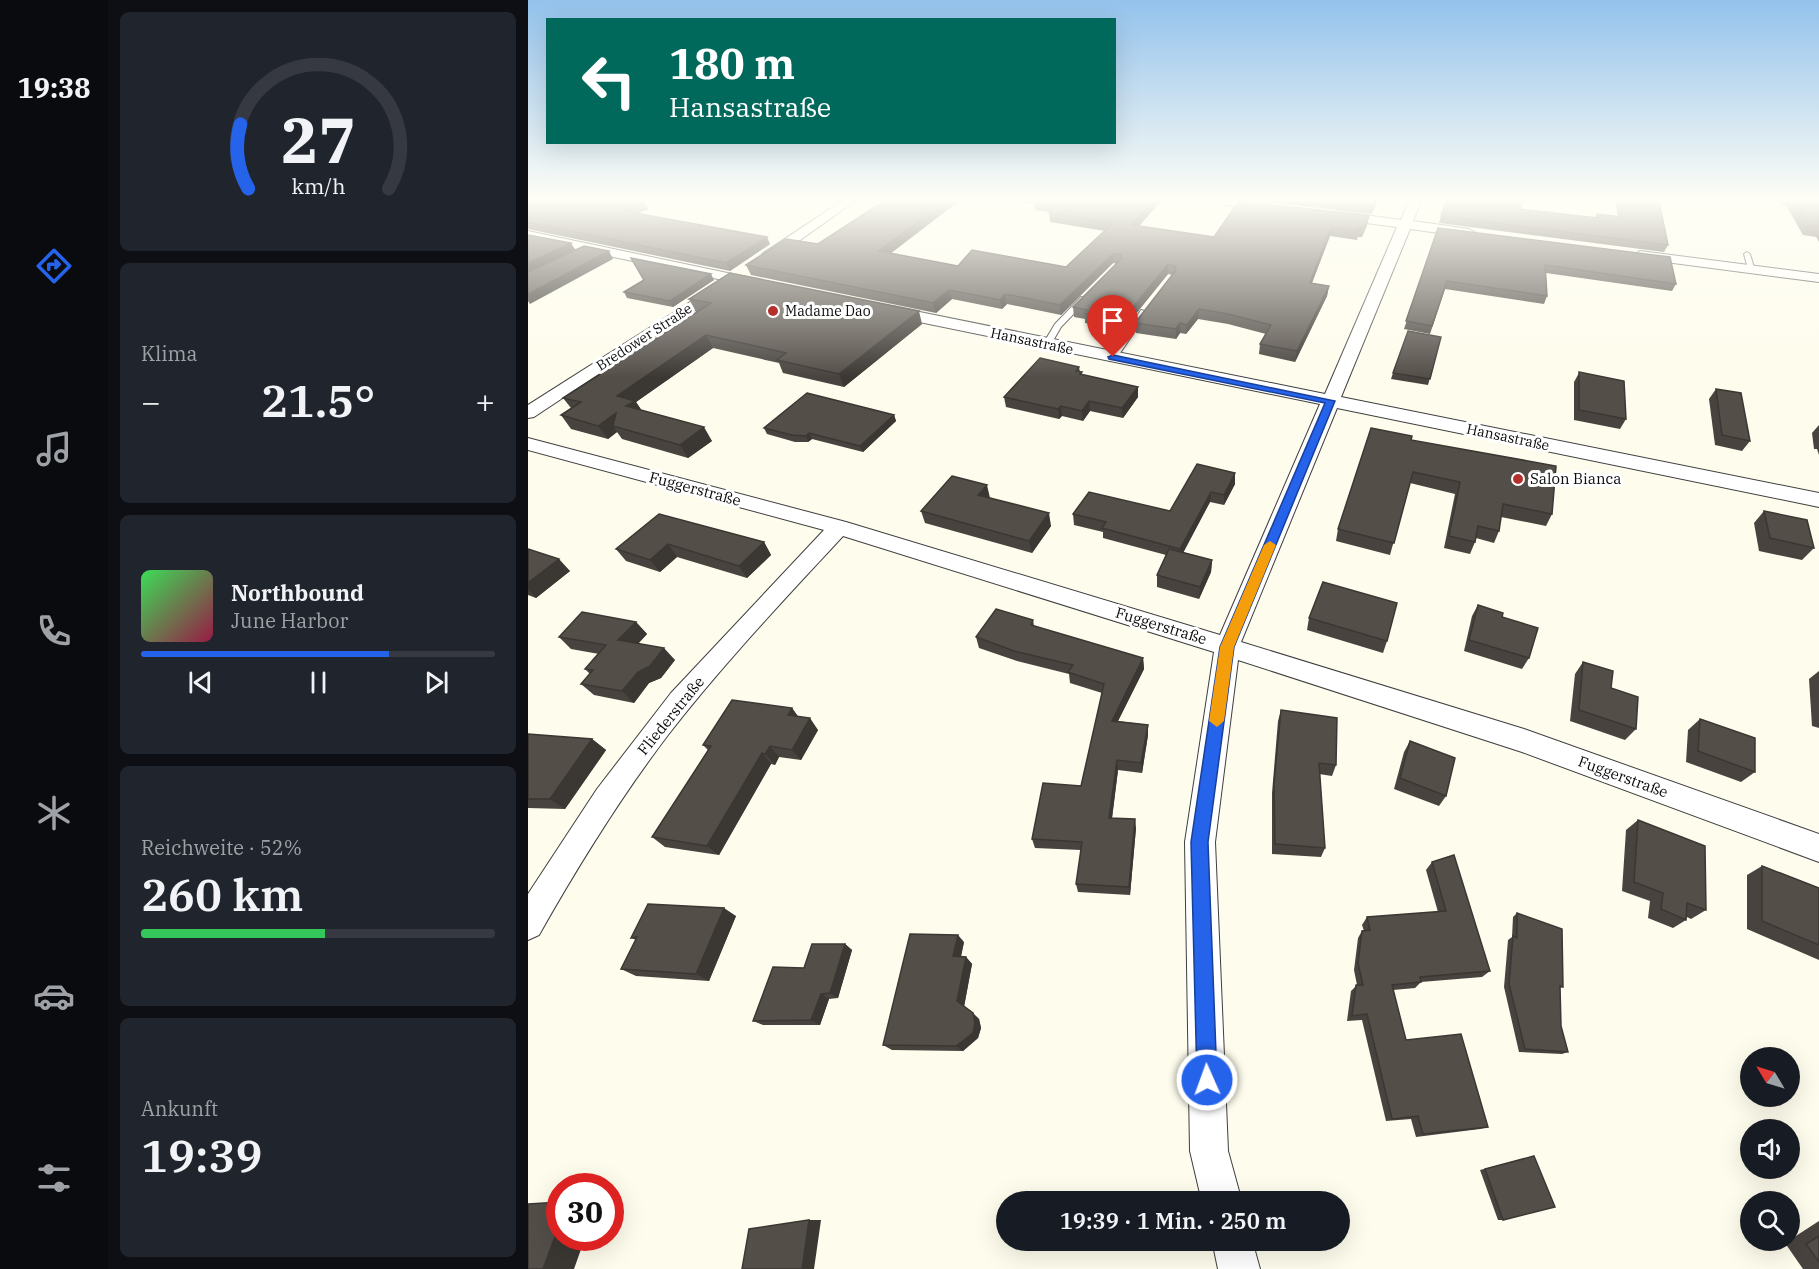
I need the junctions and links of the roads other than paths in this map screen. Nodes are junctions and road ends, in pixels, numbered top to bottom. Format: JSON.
{"nodes":[{"id":1,"x":650,"y":260,"type":"edge"},
{"id":2,"x":761,"y":260,"type":"edge"},
{"id":3,"x":1390,"y":260,"type":"edge"},
{"id":4,"x":1684,"y":260,"type":"edge"},
{"id":5,"x":1748,"y":260,"type":"edge"},
{"id":6,"x":1752,"y":269,"type":"junction"},
{"id":7,"x":734,"y":278,"type":"junction"},
{"id":8,"x":1819,"y":278,"type":"edge"},
{"id":9,"x":772,"y":286,"type":"edge"},
{"id":10,"x":1089,"y":294,"type":"edge"},
{"id":11,"x":1150,"y":304,"type":"edge"},
{"id":12,"x":878,"y":308,"type":"edge"},
{"id":13,"x":1047,"y":344,"type":"junction"},
{"id":14,"x":1113,"y":357,"type":"junction"},
{"id":15,"x":1330,"y":401,"type":"junction"},
{"id":16,"x":528,"y":413,"type":"edge"},
{"id":17,"x":528,"y":444,"type":"edge"},
{"id":18,"x":1819,"y":501,"type":"edge"},
{"id":19,"x":839,"y":527,"type":"junction"},
{"id":20,"x":1227,"y":647,"type":"junction"},
{"id":21,"x":1819,"y":848,"type":"edge"},
{"id":22,"x":528,"y":924,"type":"edge"},
{"id":23,"x":1219,"y":1191,"type":"edge"},
{"id":24,"x":1235,"y":1251,"type":"edge"},
{"id":25,"x":1239,"y":1269,"type":"edge"}],
"edges":[{"from":1,"to":7,"type":"street"},
{"from":2,"to":7,"type":"street","name":"Bredower Straße"},
{"from":3,"to":15,"type":"street"},
{"from":4,"to":6,"type":"street"},
{"from":5,"to":6,"type":"lane"},
{"from":6,"to":8,"type":"street"},
{"from":7,"to":9,"type":"street"},
{"from":7,"to":16,"type":"street","name":"Bredower Straße"},
{"from":10,"to":13,"type":"lane"},
{"from":11,"to":14,"type":"lane"},
{"from":12,"to":13,"type":"street","name":"Hansastraße"},
{"from":13,"to":14,"type":"street","name":"Hansastraße"},
{"from":14,"to":15,"type":"street","name":"Hansastraße"},
{"from":15,"to":18,"type":"street","name":"Hansastraße"},
{"from":15,"to":20,"type":"street"},
{"from":17,"to":19,"type":"street","name":"Fuggerstraße"},
{"from":19,"to":20,"type":"street","name":"Fuggerstraße"},
{"from":19,"to":22,"type":"street","name":"Fliederstraße"},
{"from":20,"to":21,"type":"street","name":"Fuggerstraße"},
{"from":20,"to":23,"type":"street"},
{"from":24,"to":25,"type":"street"}]}
